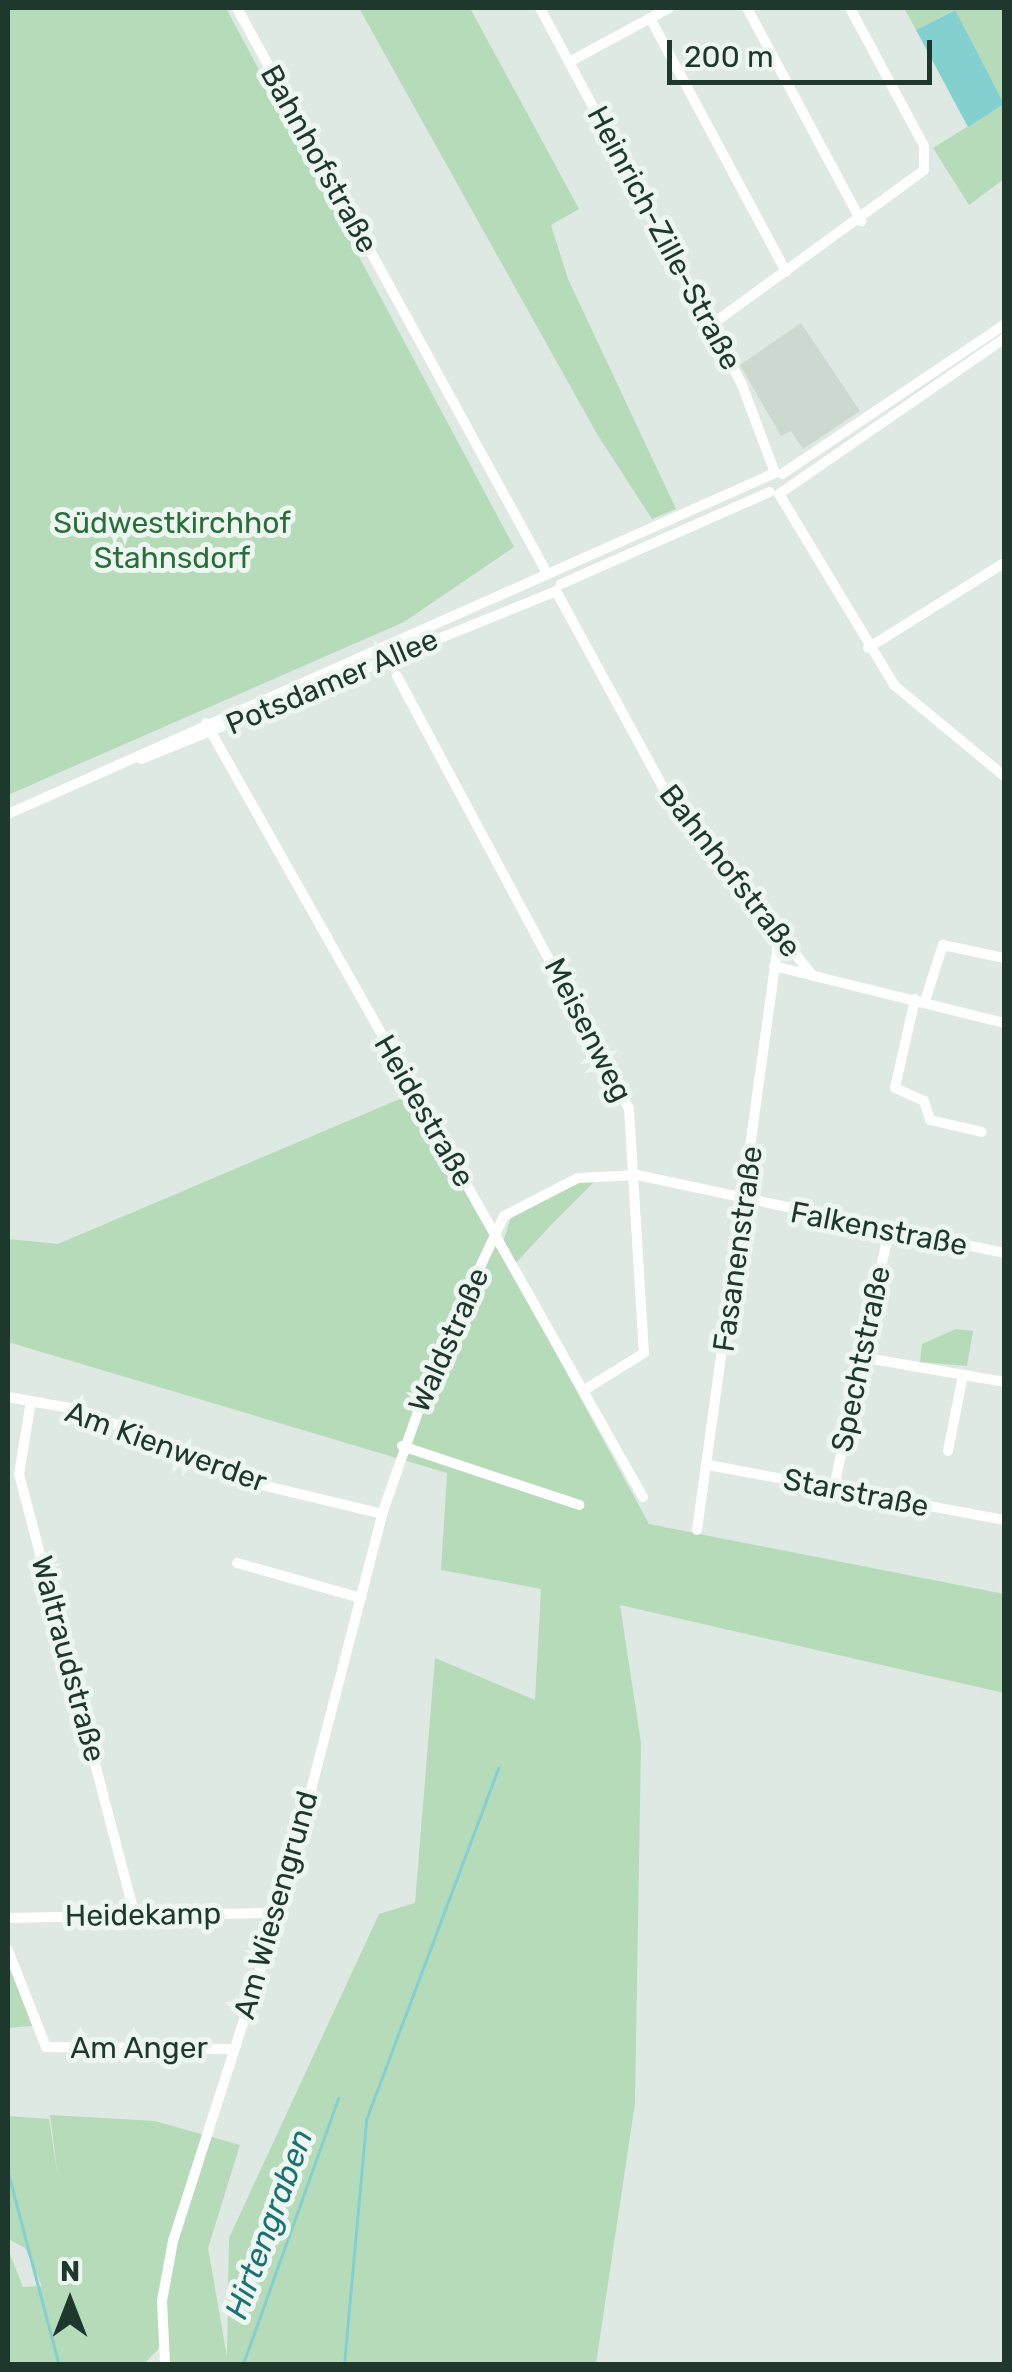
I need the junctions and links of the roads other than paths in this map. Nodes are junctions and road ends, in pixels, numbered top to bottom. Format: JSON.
{"nodes":[{"id":1,"x":237,"y":8,"type":"edge"},
{"id":2,"x":540,"y":8,"type":"edge"},
{"id":3,"x":669,"y":8,"type":"edge"},
{"id":4,"x":747,"y":8,"type":"edge"},
{"id":5,"x":850,"y":8,"type":"edge"},
{"id":6,"x":650,"y":18,"type":"junction"},
{"id":7,"x":570,"y":62,"type":"junction"},
{"id":8,"x":861,"y":221,"type":"junction"},
{"id":9,"x":786,"y":272,"type":"junction"},
{"id":10,"x":711,"y":325,"type":"junction"},
{"id":11,"x":1004,"y":325,"type":"edge"},
{"id":12,"x":1004,"y":339,"type":"edge"},
{"id":13,"x":776,"y":483,"type":"junction"},
{"id":14,"x":1004,"y":563,"type":"edge"},
{"id":15,"x":551,"y":582,"type":"junction"},
{"id":16,"x":868,"y":648,"type":"junction"},
{"id":17,"x":397,"y":676,"type":"dead end"},
{"id":18,"x":208,"y":729,"type":"junction"},
{"id":19,"x":1004,"y":756,"type":"edge"},
{"id":20,"x":989,"y":764,"type":"junction"},
{"id":21,"x":1004,"y":776,"type":"edge"},
{"id":22,"x":8,"y":814,"type":"edge"},
{"id":23,"x":780,"y":937,"type":"junction"},
{"id":24,"x":1004,"y":958,"type":"edge"},
{"id":25,"x":774,"y":966,"type":"junction"},
{"id":26,"x":813,"y":976,"type":"junction"},
{"id":27,"x":920,"y":1000,"type":"junction"},
{"id":28,"x":1004,"y":1023,"type":"edge"},
{"id":29,"x":982,"y":1132,"type":"dead end"},
{"id":30,"x":637,"y":1175,"type":"junction"},
{"id":31,"x":745,"y":1203,"type":"junction"},
{"id":32,"x":888,"y":1230,"type":"junction"},
{"id":33,"x":496,"y":1234,"type":"junction"},
{"id":34,"x":1004,"y":1253,"type":"edge"},
{"id":35,"x":861,"y":1357,"type":"junction"},
{"id":36,"x":964,"y":1375,"type":"junction"},
{"id":37,"x":1004,"y":1382,"type":"edge"},
{"id":38,"x":586,"y":1389,"type":"junction"},
{"id":39,"x":8,"y":1397,"type":"edge"},
{"id":40,"x":31,"y":1401,"type":"junction"},
{"id":41,"x":402,"y":1446,"type":"junction"},
{"id":42,"x":948,"y":1451,"type":"dead end"},
{"id":43,"x":708,"y":1465,"type":"junction"},
{"id":44,"x":834,"y":1487,"type":"junction"},
{"id":45,"x":644,"y":1497,"type":"dead end"},
{"id":46,"x":580,"y":1505,"type":"dead end"},
{"id":47,"x":382,"y":1514,"type":"junction"},
{"id":48,"x":1004,"y":1520,"type":"edge"},
{"id":49,"x":697,"y":1530,"type":"dead end"},
{"id":50,"x":237,"y":1563,"type":"dead end"},
{"id":51,"x":361,"y":1598,"type":"junction"},
{"id":52,"x":278,"y":1913,"type":"junction"},
{"id":53,"x":135,"y":1916,"type":"junction"},
{"id":54,"x":8,"y":1918,"type":"edge"},
{"id":55,"x":8,"y":1950,"type":"edge"},
{"id":56,"x":233,"y":2049,"type":"junction"},
{"id":57,"x":165,"y":2364,"type":"edge"}],
"edges":[{"from":1,"to":15,"type":"street","name":"Bahnhofstraße"},
{"from":2,"to":7,"type":"street","name":"Heinrich-Zille-Straße"},
{"from":3,"to":6,"type":"street"},
{"from":4,"to":8,"type":"street"},
{"from":5,"to":8,"type":"street"},
{"from":6,"to":7,"type":"street"},
{"from":6,"to":9,"type":"street"},
{"from":7,"to":10,"type":"street","name":"Heinrich-Zille-Straße"},
{"from":8,"to":9,"type":"street"},
{"from":9,"to":10,"type":"street"},
{"from":10,"to":13,"type":"street","name":"Heinrich-Zille-Straße"},
{"from":11,"to":13,"type":"street","name":"Potsdamer Allee"},
{"from":12,"to":13,"type":"street","name":"Potsdamer Allee"},
{"from":13,"to":15,"type":"street","name":"Potsdamer Allee"},
{"from":13,"to":16,"type":"street","name":"Heinrich-Zille-Straße"},
{"from":14,"to":16,"type":"street"},
{"from":15,"to":18,"type":"street","name":"Potsdamer Allee"},
{"from":15,"to":23,"type":"street","name":"Bahnhofstraße"},
{"from":16,"to":20,"type":"street","name":"Heinrich-Zille-Straße"},
{"from":17,"to":30,"type":"street","name":"Meisenweg"},
{"from":18,"to":22,"type":"street","name":"Potsdamer Allee"},
{"from":18,"to":33,"type":"street","name":"Heidestraße"},
{"from":19,"to":20,"type":"street"},
{"from":20,"to":21,"type":"street","name":"Heinrich-Zille-Straße"},
{"from":23,"to":25,"type":"street","name":"Fasanenstraße"},
{"from":23,"to":26,"type":"street","name":"Bahnhofstraße"},
{"from":24,"to":27,"type":"street"},
{"from":25,"to":26,"type":"street"},
{"from":25,"to":31,"type":"street","name":"Fasanenstraße"},
{"from":26,"to":27,"type":"street","name":"Bahnhofstraße"},
{"from":27,"to":28,"type":"street","name":"Bahnhofstraße"},
{"from":27,"to":29,"type":"street"},
{"from":30,"to":31,"type":"street","name":"Falkenstraße"},
{"from":30,"to":33,"type":"street"},
{"from":30,"to":38,"type":"street","name":"Meisenweg"},
{"from":31,"to":32,"type":"street","name":"Falkenstraße"},
{"from":31,"to":43,"type":"street","name":"Fasanenstraße"},
{"from":32,"to":34,"type":"street","name":"Falkenstraße"},
{"from":32,"to":35,"type":"street","name":"Spechtstraße"},
{"from":33,"to":38,"type":"street","name":"Heidestraße"},
{"from":33,"to":41,"type":"street","name":"Waldstraße"},
{"from":35,"to":36,"type":"street"},
{"from":35,"to":44,"type":"street","name":"Spechtstraße"},
{"from":36,"to":37,"type":"street"},
{"from":36,"to":42,"type":"street"},
{"from":38,"to":45,"type":"street","name":"Heidestraße"},
{"from":39,"to":40,"type":"street","name":"Am Kienwerder"},
{"from":40,"to":47,"type":"street","name":"Am Kienwerder"},
{"from":40,"to":53,"type":"street","name":"Waltraudstraße"},
{"from":41,"to":46,"type":"street"},
{"from":41,"to":47,"type":"street","name":"Am Wiesengrund"},
{"from":43,"to":44,"type":"street","name":"Starstraße"},
{"from":43,"to":49,"type":"street","name":"Fasanenstraße"},
{"from":44,"to":48,"type":"street","name":"Starstraße"},
{"from":47,"to":51,"type":"street","name":"Am Wiesengrund"},
{"from":50,"to":51,"type":"street"},
{"from":51,"to":52,"type":"street","name":"Am Wiesengrund"},
{"from":52,"to":53,"type":"street","name":"Heidekamp"},
{"from":52,"to":56,"type":"street","name":"Am Wiesengrund"},
{"from":53,"to":54,"type":"street","name":"Heidekamp"},
{"from":55,"to":56,"type":"street","name":"Am Anger"},
{"from":56,"to":57,"type":"street","name":"Am Wiesengrund"}]}
